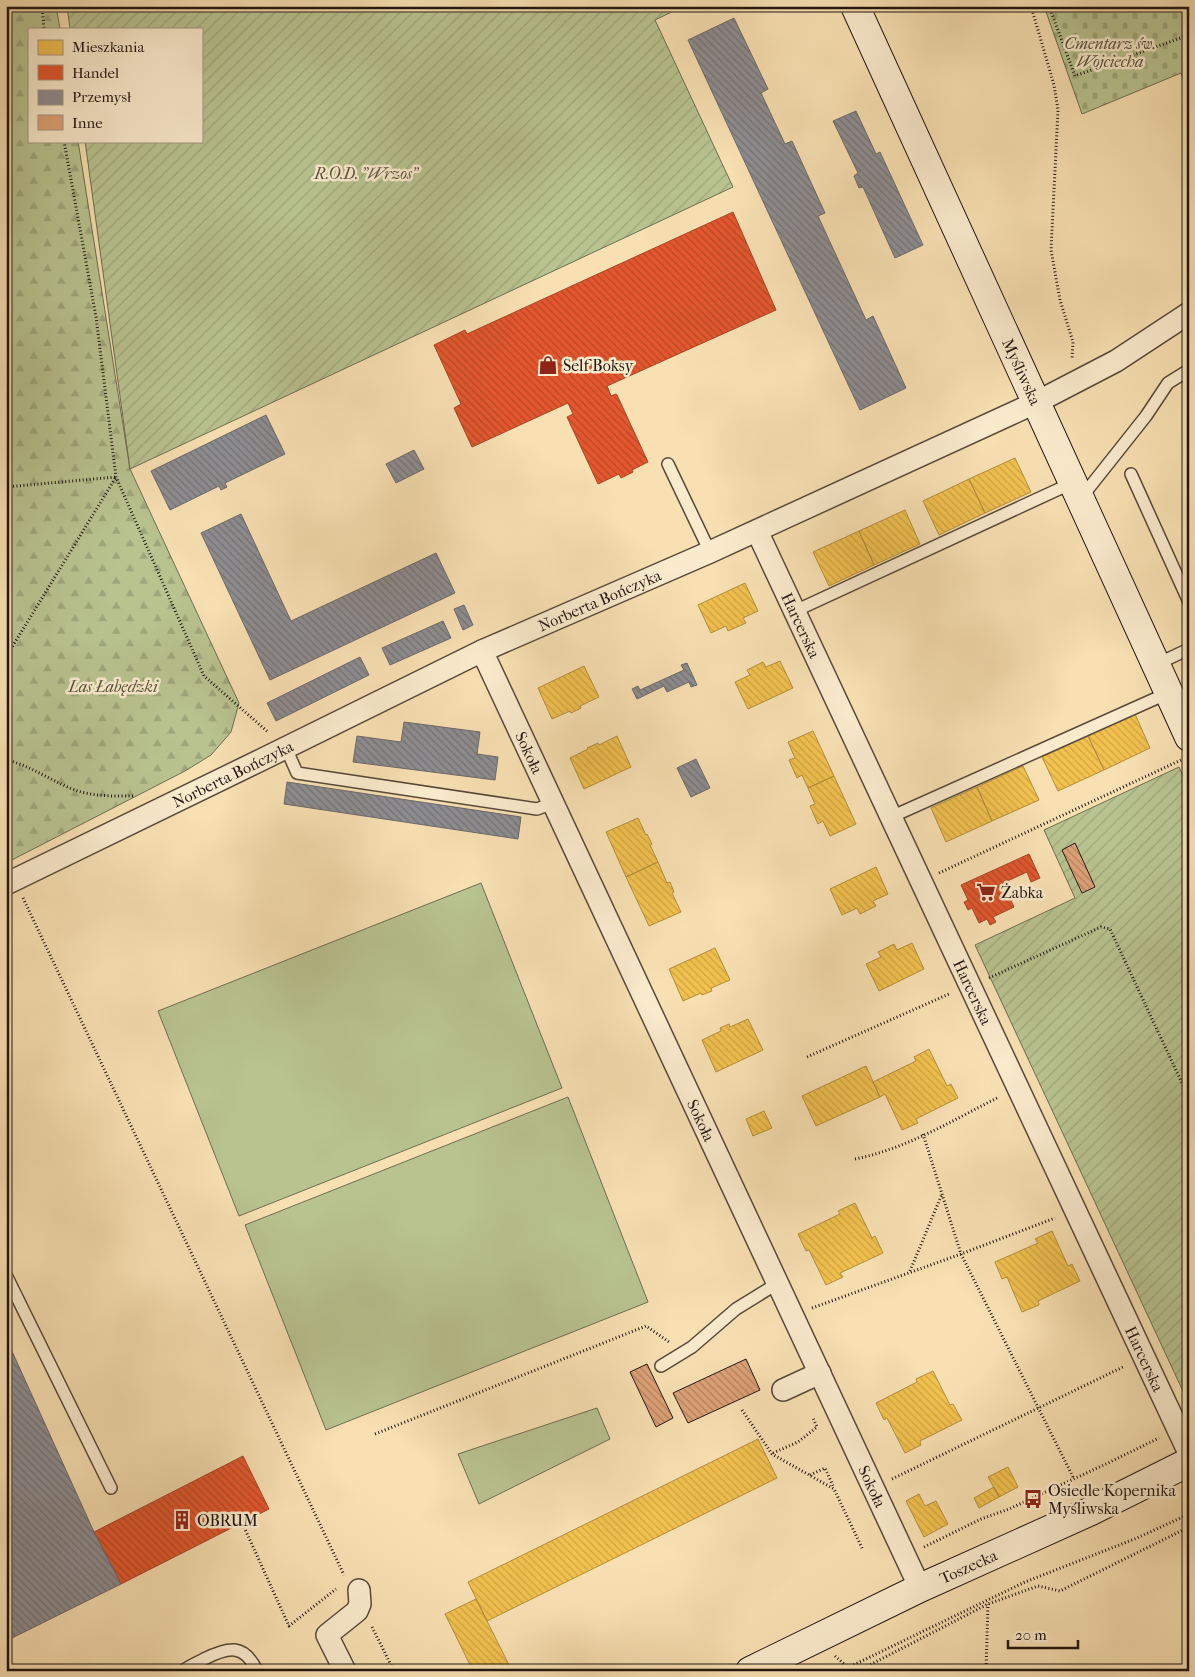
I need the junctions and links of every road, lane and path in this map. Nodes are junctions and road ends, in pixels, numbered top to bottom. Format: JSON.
{"nodes":[{"id":1,"x":42,"y":6,"type":"edge"},
{"id":2,"x":855,"y":6,"type":"edge"},
{"id":3,"x":1031,"y":6,"type":"edge"},
{"id":4,"x":1050,"y":6,"type":"edge"},
{"id":5,"x":44,"y":28,"type":"edge"},
{"id":6,"x":1189,"y":35,"type":"edge"},
{"id":7,"x":64,"y":142,"type":"edge"},
{"id":8,"x":1189,"y":313,"type":"edge"},
{"id":9,"x":1071,"y":366,"type":"dead end"},
{"id":10,"x":1189,"y":370,"type":"edge"},
{"id":11,"x":1037,"y":402,"type":"junction"},
{"id":12,"x":668,"y":464,"type":"dead end"},
{"id":13,"x":1130,"y":474,"type":"dead end"},
{"id":14,"x":116,"y":478,"type":"junction"},
{"id":15,"x":6,"y":487,"type":"edge"},
{"id":16,"x":1076,"y":491,"type":"junction"},
{"id":17,"x":757,"y":531,"type":"junction"},
{"id":18,"x":710,"y":552,"type":"junction"},
{"id":19,"x":1189,"y":602,"type":"edge"},
{"id":20,"x":795,"y":611,"type":"junction"},
{"id":21,"x":1189,"y":649,"type":"edge"},
{"id":22,"x":482,"y":651,"type":"junction"},
{"id":23,"x":6,"y":657,"type":"edge"},
{"id":24,"x":1155,"y":665,"type":"junction"},
{"id":25,"x":1168,"y":693,"type":"junction"},
{"id":26,"x":1189,"y":737,"type":"edge"},
{"id":27,"x":286,"y":748,"type":"junction"},
{"id":28,"x":1189,"y":756,"type":"edge"},
{"id":29,"x":6,"y":760,"type":"edge"},
{"id":30,"x":140,"y":796,"type":"dead end"},
{"id":31,"x":553,"y":804,"type":"junction"},
{"id":32,"x":891,"y":817,"type":"junction"},
{"id":33,"x":921,"y":881,"type":"junction"},
{"id":34,"x":10,"y":882,"type":"edge"},
{"id":35,"x":982,"y":981,"type":"dead end"},
{"id":36,"x":951,"y":993,"type":"dead end"},
{"id":37,"x":807,"y":1057,"type":"dead end"},
{"id":38,"x":1017,"y":1088,"type":"junction"},
{"id":39,"x":1189,"y":1098,"type":"edge"},
{"id":40,"x":924,"y":1134,"type":"junction"},
{"id":41,"x":855,"y":1160,"type":"dead end"},
{"id":42,"x":942,"y":1193,"type":"junction"},
{"id":43,"x":1074,"y":1209,"type":"junction"},
{"id":44,"x":961,"y":1254,"type":"junction"},
{"id":45,"x":909,"y":1272,"type":"junction"},
{"id":46,"x":6,"y":1275,"type":"edge"},
{"id":47,"x":778,"y":1283,"type":"junction"},
{"id":48,"x":793,"y":1315,"type":"junction"},
{"id":49,"x":684,"y":1352,"type":"junction"},
{"id":50,"x":1143,"y":1357,"type":"junction"},
{"id":51,"x":662,"y":1366,"type":"dead end"},
{"id":52,"x":820,"y":1373,"type":"junction"},
{"id":53,"x":784,"y":1390,"type":"dead end"},
{"id":54,"x":1039,"y":1408,"type":"junction"},
{"id":55,"x":742,"y":1410,"type":"dead end"},
{"id":56,"x":812,"y":1415,"type":"dead end"},
{"id":57,"x":1177,"y":1428,"type":"junction"},
{"id":58,"x":375,"y":1434,"type":"dead end"},
{"id":59,"x":1189,"y":1453,"type":"edge"},
{"id":60,"x":772,"y":1454,"type":"junction"},
{"id":61,"x":1189,"y":1462,"type":"edge"},
{"id":62,"x":809,"y":1475,"type":"junction"},
{"id":63,"x":896,"y":1477,"type":"dead end"},
{"id":64,"x":1074,"y":1479,"type":"junction"},
{"id":65,"x":112,"y":1488,"type":"dead end"},
{"id":66,"x":834,"y":1489,"type":"junction"},
{"id":67,"x":1189,"y":1514,"type":"edge"},
{"id":68,"x":244,"y":1527,"type":"dead end"},
{"id":69,"x":1189,"y":1527,"type":"edge"},
{"id":70,"x":863,"y":1550,"type":"dead end"},
{"id":71,"x":906,"y":1556,"type":"junction"},
{"id":72,"x":341,"y":1570,"type":"dead end"},
{"id":73,"x":349,"y":1588,"type":"joint"},
{"id":74,"x":920,"y":1588,"type":"junction"},
{"id":75,"x":988,"y":1604,"type":"junction"},
{"id":76,"x":827,"y":1660,"type":"dead end"},
{"id":77,"x":848,"y":1667,"type":"junction"},
{"id":78,"x":183,"y":1671,"type":"edge"},
{"id":79,"x":257,"y":1671,"type":"edge"},
{"id":80,"x":344,"y":1671,"type":"edge"},
{"id":81,"x":750,"y":1671,"type":"edge"},
{"id":82,"x":841,"y":1671,"type":"edge"},
{"id":83,"x":852,"y":1671,"type":"edge"},
{"id":84,"x":858,"y":1671,"type":"edge"},
{"id":85,"x":986,"y":1671,"type":"edge"}],
"edges":[{"from":1,"to":5,"type":"path"},
{"from":2,"to":11,"type":"street","name":"Myśliwska"},
{"from":3,"to":9,"type":"path"},
{"from":4,"to":6,"type":"path"},
{"from":7,"to":14,"type":"path"},
{"from":8,"to":11,"type":"street","name":"Norberta Bończyka"},
{"from":10,"to":16,"type":"lane"},
{"from":11,"to":16,"type":"street","name":"Myśliwska"},
{"from":11,"to":17,"type":"street","name":"Norberta Bończyka"},
{"from":12,"to":18,"type":"lane"},
{"from":13,"to":19,"type":"lane"},
{"from":14,"to":15,"type":"path"},
{"from":14,"to":23,"type":"path"},
{"from":14,"to":27,"type":"path"},
{"from":16,"to":20,"type":"lane"},
{"from":16,"to":24,"type":"street","name":"Myśliwska"},
{"from":17,"to":18,"type":"street","name":"Norberta Bończyka"},
{"from":17,"to":20,"type":"street","name":"Harcerska"},
{"from":18,"to":22,"type":"street","name":"Norberta Bończyka"},
{"from":20,"to":32,"type":"street","name":"Harcerska"},
{"from":21,"to":24,"type":"lane"},
{"from":22,"to":27,"type":"street","name":"Norberta Bończyka"},
{"from":22,"to":31,"type":"street","name":"Sokoła"},
{"from":24,"to":25,"type":"street","name":"Myśliwska"},
{"from":25,"to":26,"type":"street","name":"Myśliwska"},
{"from":25,"to":32,"type":"lane"},
{"from":27,"to":31,"type":"lane"},
{"from":27,"to":34,"type":"street","name":"Norberta Bończyka"},
{"from":28,"to":33,"type":"path"},
{"from":29,"to":30,"type":"path"},
{"from":31,"to":47,"type":"street","name":"Sokoła"},
{"from":32,"to":33,"type":"street","name":"Harcerska"},
{"from":33,"to":38,"type":"street","name":"Harcerska"},
{"from":34,"to":72,"type":"path"},
{"from":35,"to":39,"type":"path"},
{"from":36,"to":37,"type":"path"},
{"from":38,"to":40,"type":"path"},
{"from":38,"to":43,"type":"street","name":"Harcerska"},
{"from":40,"to":41,"type":"path"},
{"from":40,"to":42,"type":"path"},
{"from":42,"to":44,"type":"path"},
{"from":42,"to":45,"type":"path"},
{"from":43,"to":44,"type":"path"},
{"from":43,"to":50,"type":"street","name":"Harcerska"},
{"from":44,"to":45,"type":"path"},
{"from":44,"to":54,"type":"path"},
{"from":45,"to":48,"type":"path"},
{"from":46,"to":65,"type":"lane"},
{"from":47,"to":48,"type":"street","name":"Sokoła"},
{"from":47,"to":49,"type":"lane"},
{"from":48,"to":52,"type":"street","name":"Sokoła"},
{"from":49,"to":51,"type":"lane"},
{"from":49,"to":58,"type":"path"},
{"from":50,"to":54,"type":"path"},
{"from":50,"to":57,"type":"street","name":"Harcerska"},
{"from":52,"to":53,"type":"street"},
{"from":52,"to":71,"type":"street","name":"Sokoła"},
{"from":54,"to":63,"type":"path"},
{"from":54,"to":64,"type":"path"},
{"from":55,"to":60,"type":"path"},
{"from":56,"to":60,"type":"path"},
{"from":57,"to":59,"type":"street","name":"Harcerska"},
{"from":57,"to":64,"type":"path"},
{"from":60,"to":62,"type":"path"},
{"from":61,"to":74,"type":"street","name":"Toszecka"},
{"from":62,"to":66,"type":"path"},
{"from":62,"to":66,"type":"path"},
{"from":64,"to":71,"type":"path"},
{"from":66,"to":70,"type":"path"},
{"from":67,"to":77,"type":"path"},
{"from":68,"to":73,"type":"path"},
{"from":69,"to":75,"type":"path"},
{"from":71,"to":74,"type":"street","name":"Sokoła"},
{"from":73,"to":80,"type":"street"},
{"from":74,"to":81,"type":"street","name":"Toszecka"},
{"from":75,"to":84,"type":"path"},
{"from":75,"to":85,"type":"path"},
{"from":76,"to":77,"type":"path"},
{"from":77,"to":82,"type":"path"},
{"from":77,"to":83,"type":"path"},
{"from":78,"to":79,"type":"lane"}]}
